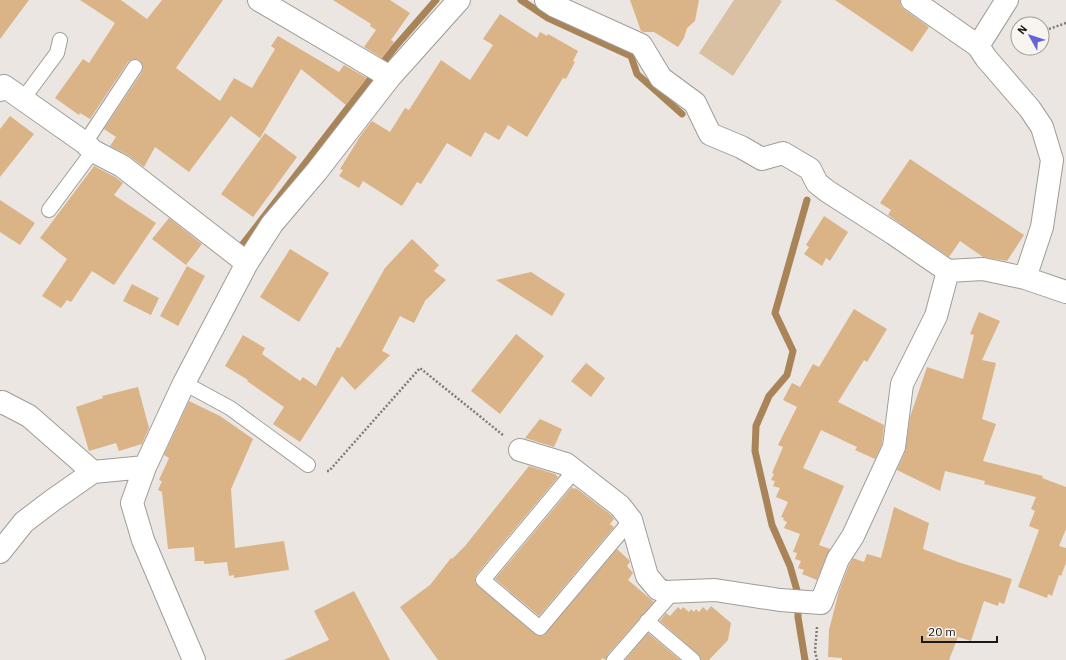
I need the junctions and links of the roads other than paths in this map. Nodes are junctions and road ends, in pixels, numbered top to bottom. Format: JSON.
{"nodes":[{"id":1,"x":259,"y":0,"type":"edge"},
{"id":2,"x":458,"y":0,"type":"edge"},
{"id":3,"x":546,"y":0,"type":"edge"},
{"id":4,"x":912,"y":0,"type":"edge"},
{"id":5,"x":1006,"y":0,"type":"edge"},
{"id":6,"x":60,"y":40,"type":"dead end"},
{"id":7,"x":978,"y":46,"type":"junction"},
{"id":8,"x":135,"y":67,"type":"dead end"},
{"id":9,"x":390,"y":77,"type":"junction"},
{"id":10,"x":1,"y":86,"type":"edge"},
{"id":11,"x":24,"y":99,"type":"junction"},
{"id":12,"x":89,"y":147,"type":"junction"},
{"id":13,"x":49,"y":210,"type":"dead end"},
{"id":14,"x":247,"y":263,"type":"junction"},
{"id":15,"x":948,"y":271,"type":"junction"},
{"id":16,"x":1025,"y":278,"type":"junction"},
{"id":17,"x":1066,"y":292,"type":"edge"},
{"id":18,"x":184,"y":383,"type":"junction"},
{"id":19,"x":0,"y":402,"type":"edge"},
{"id":20,"x":520,"y":450,"type":"road end"},
{"id":21,"x":308,"y":465,"type":"road end"},
{"id":22,"x":145,"y":467,"type":"junction"},
{"id":23,"x":575,"y":470,"type":"junction"},
{"id":24,"x":93,"y":472,"type":"junction"},
{"id":25,"x":631,"y":520,"type":"junction"},
{"id":26,"x":0,"y":552,"type":"edge"},
{"id":27,"x":674,"y":591,"type":"junction"},
{"id":28,"x":647,"y":621,"type":"junction"},
{"id":29,"x":194,"y":660,"type":"edge"},
{"id":30,"x":614,"y":660,"type":"edge"},
{"id":31,"x":692,"y":660,"type":"edge"}],
"edges":[{"from":1,"to":9,"type":"street"},
{"from":2,"to":9,"type":"street"},
{"from":3,"to":15,"type":"street"},
{"from":4,"to":7,"type":"street"},
{"from":5,"to":7,"type":"street"},
{"from":6,"to":11,"type":"lane"},
{"from":7,"to":16,"type":"street"},
{"from":8,"to":12,"type":"lane"},
{"from":9,"to":14,"type":"street"},
{"from":10,"to":11,"type":"street"},
{"from":11,"to":12,"type":"street"},
{"from":12,"to":13,"type":"lane"},
{"from":12,"to":14,"type":"street"},
{"from":14,"to":18,"type":"street"},
{"from":15,"to":16,"type":"street"},
{"from":15,"to":27,"type":"street"},
{"from":16,"to":17,"type":"street"},
{"from":18,"to":21,"type":"lane"},
{"from":18,"to":22,"type":"street"},
{"from":19,"to":24,"type":"street"},
{"from":20,"to":23,"type":"street"},
{"from":22,"to":24,"type":"street"},
{"from":22,"to":29,"type":"street"},
{"from":23,"to":25,"type":"street"},
{"from":23,"to":25,"type":"lane"},
{"from":24,"to":26,"type":"street"},
{"from":25,"to":27,"type":"street"},
{"from":27,"to":28,"type":"lane"},
{"from":28,"to":30,"type":"lane"},
{"from":28,"to":31,"type":"lane"}]}
